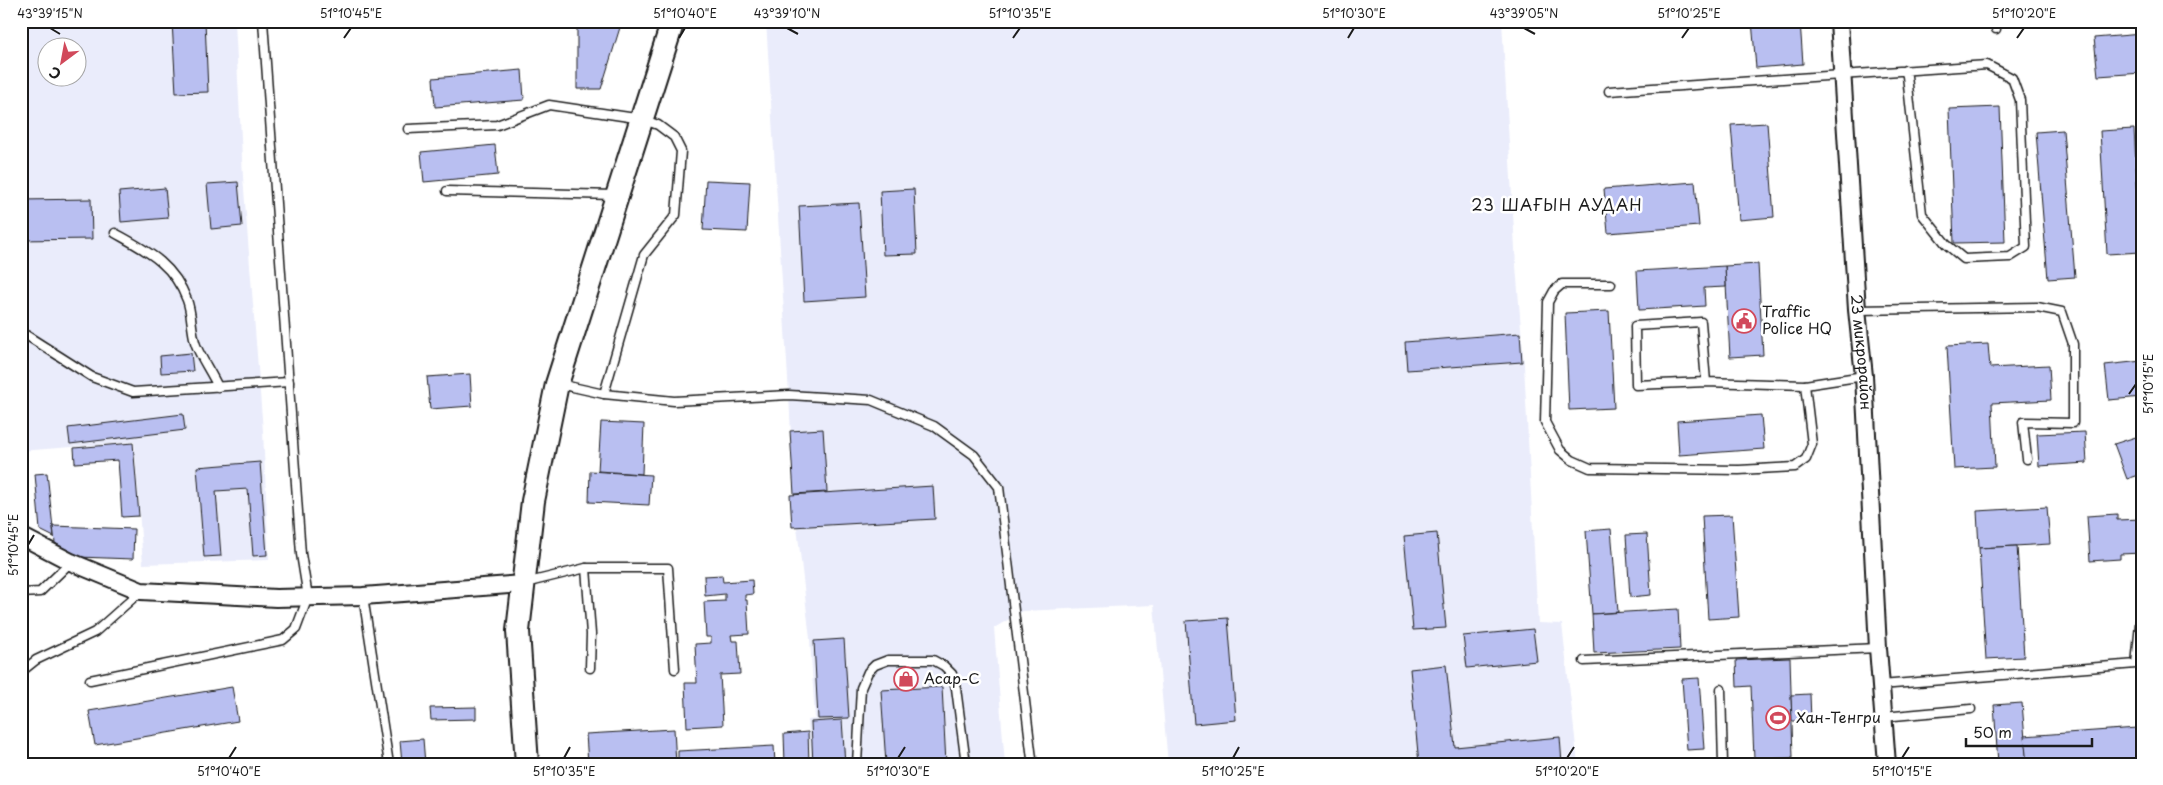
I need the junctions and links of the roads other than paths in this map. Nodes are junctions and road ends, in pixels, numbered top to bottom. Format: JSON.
{"nodes":[{"id":1,"x":263,"y":21,"type":"edge"},
{"id":2,"x":673,"y":21,"type":"edge"},
{"id":3,"x":1839,"y":21,"type":"edge"},
{"id":4,"x":1904,"y":70,"type":"junction"},
{"id":5,"x":1842,"y":76,"type":"junction"},
{"id":6,"x":1609,"y":91,"type":"dead end"},
{"id":7,"x":642,"y":119,"type":"junction"},
{"id":8,"x":408,"y":129,"type":"dead end"},
{"id":9,"x":447,"y":191,"type":"dead end"},
{"id":10,"x":617,"y":195,"type":"junction"},
{"id":11,"x":115,"y":233,"type":"dead end"},
{"id":12,"x":1611,"y":284,"type":"dead end"},
{"id":13,"x":1857,"y":310,"type":"junction"},
{"id":14,"x":26,"y":335,"type":"dead end"},
{"id":15,"x":1864,"y":376,"type":"junction"},
{"id":16,"x":289,"y":382,"type":"junction"},
{"id":17,"x":1706,"y":382,"type":"junction"},
{"id":18,"x":556,"y":384,"type":"junction"},
{"id":19,"x":1805,"y":385,"type":"junction"},
{"id":20,"x":218,"y":387,"type":"junction"},
{"id":21,"x":604,"y":394,"type":"junction"},
{"id":22,"x":2026,"y":459,"type":"dead end"},
{"id":23,"x":21,"y":536,"type":"edge"},
{"id":24,"x":71,"y":562,"type":"junction"},
{"id":25,"x":586,"y":568,"type":"junction"},
{"id":26,"x":522,"y":584,"type":"junction"},
{"id":27,"x":141,"y":591,"type":"junction"},
{"id":28,"x":21,"y":593,"type":"edge"},
{"id":29,"x":363,"y":596,"type":"junction"},
{"id":30,"x":308,"y":597,"type":"junction"},
{"id":31,"x":2142,"y":604,"type":"edge"},
{"id":32,"x":1878,"y":648,"type":"junction"},
{"id":33,"x":1584,"y":661,"type":"dead end"},
{"id":34,"x":590,"y":668,"type":"dead end"},
{"id":35,"x":675,"y":669,"type":"dead end"},
{"id":36,"x":21,"y":672,"type":"edge"},
{"id":37,"x":90,"y":680,"type":"dead end"},
{"id":38,"x":1881,"y":685,"type":"junction"},
{"id":39,"x":1721,"y":689,"type":"dead end"},
{"id":40,"x":1971,"y":709,"type":"dead end"},
{"id":41,"x":1883,"y":717,"type":"junction"},
{"id":42,"x":1032,"y":759,"type":"dead end"},
{"id":43,"x":389,"y":764,"type":"edge"},
{"id":44,"x":527,"y":764,"type":"edge"},
{"id":45,"x":857,"y":764,"type":"edge"},
{"id":46,"x":966,"y":764,"type":"edge"},
{"id":47,"x":1723,"y":764,"type":"edge"},
{"id":48,"x":1884,"y":764,"type":"edge"}],
"edges":[{"from":1,"to":16,"type":"lane"},
{"from":2,"to":7,"type":"street"},
{"from":3,"to":5,"type":"street","name":"23 микрорайон"},
{"from":4,"to":4,"type":"lane"},
{"from":4,"to":5,"type":"lane"},
{"from":5,"to":6,"type":"lane"},
{"from":5,"to":13,"type":"street","name":"23 микрорайон"},
{"from":7,"to":8,"type":"lane"},
{"from":7,"to":10,"type":"street"},
{"from":7,"to":21,"type":"lane"},
{"from":9,"to":10,"type":"lane"},
{"from":10,"to":18,"type":"street"},
{"from":11,"to":20,"type":"lane"},
{"from":12,"to":19,"type":"lane"},
{"from":13,"to":15,"type":"street","name":"23 микрорайон"},
{"from":13,"to":22,"type":"lane"},
{"from":14,"to":20,"type":"lane"},
{"from":15,"to":19,"type":"lane"},
{"from":15,"to":32,"type":"street","name":"23 микрорайон"},
{"from":16,"to":20,"type":"lane"},
{"from":16,"to":30,"type":"lane"},
{"from":17,"to":17,"type":"lane"},
{"from":17,"to":19,"type":"lane"},
{"from":18,"to":21,"type":"lane"},
{"from":18,"to":26,"type":"street"},
{"from":21,"to":42,"type":"lane"},
{"from":23,"to":24,"type":"street"},
{"from":24,"to":27,"type":"street"},
{"from":24,"to":28,"type":"lane"},
{"from":25,"to":26,"type":"lane"},
{"from":25,"to":34,"type":"lane"},
{"from":25,"to":35,"type":"lane"},
{"from":26,"to":29,"type":"street"},
{"from":26,"to":44,"type":"street"},
{"from":27,"to":30,"type":"street"},
{"from":27,"to":36,"type":"lane"},
{"from":29,"to":30,"type":"street"},
{"from":29,"to":43,"type":"lane"},
{"from":30,"to":37,"type":"lane"},
{"from":31,"to":38,"type":"lane"},
{"from":32,"to":33,"type":"lane"},
{"from":32,"to":38,"type":"street","name":"23 микрорайон"},
{"from":38,"to":41,"type":"street","name":"23 микрорайон"},
{"from":39,"to":47,"type":"lane"},
{"from":40,"to":41,"type":"lane"},
{"from":41,"to":48,"type":"street","name":"23 микрорайон"},
{"from":45,"to":46,"type":"lane"}]}
